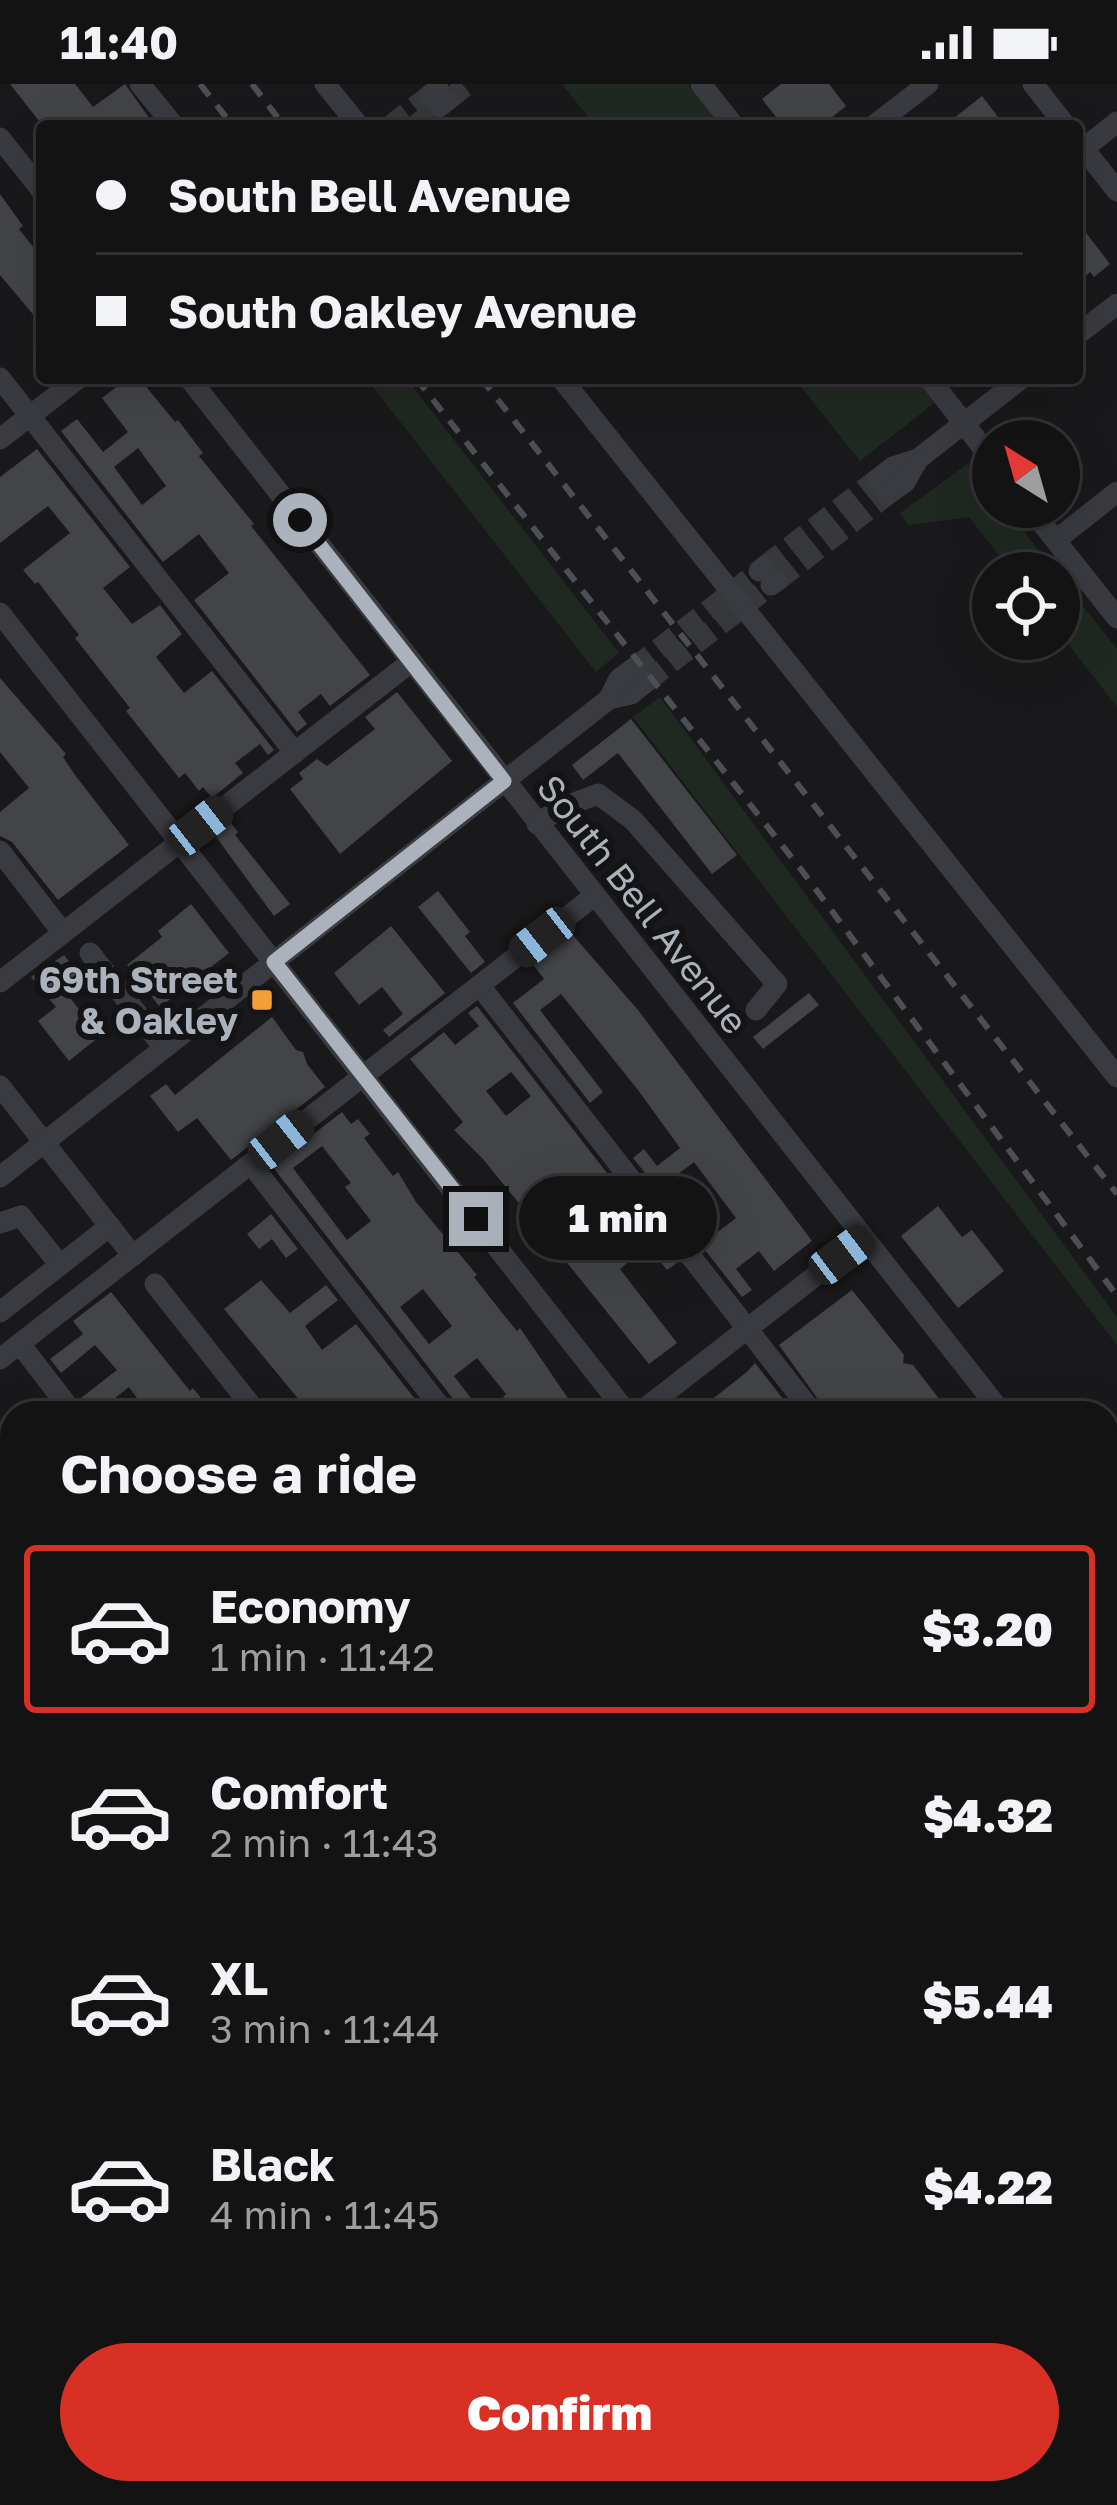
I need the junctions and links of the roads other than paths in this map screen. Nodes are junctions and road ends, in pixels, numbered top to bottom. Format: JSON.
{"nodes":[{"id":1,"x":140,"y":84,"type":"edge"},
{"id":2,"x":325,"y":84,"type":"edge"},
{"id":3,"x":701,"y":84,"type":"edge"},
{"id":4,"x":928,"y":84,"type":"edge"},
{"id":5,"x":1033,"y":84,"type":"edge"},
{"id":6,"x":169,"y":120,"type":"edge"},
{"id":7,"x":354,"y":120,"type":"edge"},
{"id":8,"x":729,"y":120,"type":"edge"},
{"id":9,"x":881,"y":120,"type":"edge"},
{"id":10,"x":1061,"y":120,"type":"edge"},
{"id":11,"x":1117,"y":122,"type":"edge"},
{"id":12,"x":0,"y":138,"type":"edge"},
{"id":13,"x":1083,"y":144,"type":"edge"},
{"id":14,"x":1083,"y":152,"type":"edge"},
{"id":15,"x":36,"y":183,"type":"edge"},
{"id":16,"x":1117,"y":191,"type":"edge"},
{"id":17,"x":1117,"y":304,"type":"edge"},
{"id":18,"x":1083,"y":330,"type":"edge"},
{"id":19,"x":0,"y":378,"type":"edge"},
{"id":20,"x":71,"y":384,"type":"edge"},
{"id":21,"x":194,"y":384,"type":"edge"},
{"id":22,"x":566,"y":384,"type":"edge"},
{"id":23,"x":934,"y":384,"type":"edge"},
{"id":24,"x":1014,"y":384,"type":"edge"},
{"id":25,"x":30,"y":416,"type":"junction"},
{"id":26,"x":964,"y":424,"type":"junction"},
{"id":27,"x":972,"y":434,"type":"edge"},
{"id":28,"x":0,"y":439,"type":"edge"},
{"id":29,"x":881,"y":488,"type":"tunnel mouth"},
{"id":30,"x":1117,"y":492,"type":"edge"},
{"id":31,"x":1047,"y":528,"type":"edge"},
{"id":32,"x":1056,"y":540,"type":"junction"},
{"id":33,"x":0,"y":613,"type":"edge"},
{"id":34,"x":1117,"y":618,"type":"edge"},
{"id":35,"x":411,"y":662,"type":"junction"},
{"id":36,"x":640,"y":675,"type":"tunnel mouth"},
{"id":37,"x":295,"y":754,"type":"junction"},
{"id":38,"x":504,"y":781,"type":"junction"},
{"id":39,"x":537,"y":824,"type":"junction"},
{"id":40,"x":180,"y":842,"type":"junction"},
{"id":41,"x":0,"y":851,"type":"edge"},
{"id":42,"x":594,"y":896,"type":"junction"},
{"id":43,"x":64,"y":933,"type":"junction"},
{"id":44,"x":90,"y":953,"type":"dead end"},
{"id":45,"x":274,"y":962,"type":"junction"},
{"id":46,"x":0,"y":982,"type":"edge"},
{"id":47,"x":480,"y":986,"type":"junction"},
{"id":48,"x":756,"y":1010,"type":"dead end"},
{"id":49,"x":164,"y":1048,"type":"junction"},
{"id":50,"x":365,"y":1076,"type":"junction"},
{"id":51,"x":1117,"y":1078,"type":"edge"},
{"id":52,"x":0,"y":1086,"type":"edge"},
{"id":53,"x":44,"y":1142,"type":"junction"},
{"id":54,"x":250,"y":1164,"type":"junction"},
{"id":55,"x":0,"y":1177,"type":"edge"},
{"id":56,"x":0,"y":1223,"type":"edge"},
{"id":57,"x":110,"y":1226,"type":"junction"},
{"id":58,"x":864,"y":1238,"type":"junction"},
{"id":59,"x":133,"y":1256,"type":"junction"},
{"id":60,"x":60,"y":1265,"type":"junction"},
{"id":61,"x":155,"y":1284,"type":"dead end"},
{"id":62,"x":0,"y":1312,"type":"edge"},
{"id":63,"x":747,"y":1329,"type":"junction"},
{"id":64,"x":20,"y":1344,"type":"junction"},
{"id":65,"x":0,"y":1359,"type":"edge"},
{"id":66,"x":64,"y":1401,"type":"edge"},
{"id":67,"x":248,"y":1401,"type":"edge"},
{"id":68,"x":436,"y":1401,"type":"edge"},
{"id":69,"x":618,"y":1401,"type":"edge"},
{"id":70,"x":654,"y":1401,"type":"edge"},
{"id":71,"x":804,"y":1401,"type":"edge"},
{"id":72,"x":993,"y":1401,"type":"edge"}],
"edges":[{"from":1,"to":6,"type":"street"},
{"from":2,"to":7,"type":"street"},
{"from":3,"to":8,"type":"street"},
{"from":4,"to":9,"type":"street"},
{"from":5,"to":10,"type":"street"},
{"from":11,"to":13,"type":"street"},
{"from":12,"to":15,"type":"street"},
{"from":14,"to":16,"type":"street"},
{"from":17,"to":18,"type":"street"},
{"from":19,"to":25,"type":"street"},
{"from":20,"to":25,"type":"street"},
{"from":21,"to":35,"type":"street","name":"South Bell Avenue"},
{"from":22,"to":51,"type":"street"},
{"from":23,"to":26,"type":"street"},
{"from":24,"to":26,"type":"street"},
{"from":25,"to":28,"type":"street"},
{"from":25,"to":37,"type":"street"},
{"from":26,"to":27,"type":"street"},
{"from":26,"to":29,"type":"street"},
{"from":30,"to":32,"type":"street"},
{"from":31,"to":32,"type":"street"},
{"from":32,"to":34,"type":"street"},
{"from":33,"to":40,"type":"street"},
{"from":35,"to":37,"type":"street"},
{"from":35,"to":38,"type":"street","name":"South Bell Avenue"},
{"from":36,"to":38,"type":"street"},
{"from":37,"to":40,"type":"street"},
{"from":38,"to":39,"type":"street","name":"South Bell Avenue"},
{"from":38,"to":45,"type":"street"},
{"from":39,"to":42,"type":"street","name":"South Bell Avenue"},
{"from":39,"to":48,"type":"street"},
{"from":40,"to":43,"type":"street"},
{"from":40,"to":45,"type":"street"},
{"from":41,"to":43,"type":"street"},
{"from":42,"to":47,"type":"street"},
{"from":42,"to":58,"type":"street","name":"South Bell Avenue"},
{"from":43,"to":46,"type":"street"},
{"from":44,"to":49,"type":"street"},
{"from":45,"to":49,"type":"street"},
{"from":45,"to":50,"type":"street"},
{"from":47,"to":50,"type":"street"},
{"from":47,"to":63,"type":"street"},
{"from":49,"to":53,"type":"street"},
{"from":50,"to":54,"type":"street"},
{"from":50,"to":69,"type":"street"},
{"from":52,"to":53,"type":"street"},
{"from":53,"to":55,"type":"street"},
{"from":53,"to":57,"type":"street"},
{"from":54,"to":59,"type":"street"},
{"from":54,"to":68,"type":"street"},
{"from":56,"to":60,"type":"street"},
{"from":57,"to":59,"type":"street"},
{"from":57,"to":60,"type":"street"},
{"from":58,"to":63,"type":"street"},
{"from":58,"to":72,"type":"street","name":"South Bell Avenue"},
{"from":59,"to":64,"type":"street"},
{"from":60,"to":62,"type":"street"},
{"from":61,"to":67,"type":"street"},
{"from":63,"to":70,"type":"street"},
{"from":63,"to":71,"type":"street"},
{"from":64,"to":65,"type":"street"},
{"from":64,"to":66,"type":"street"}]}
